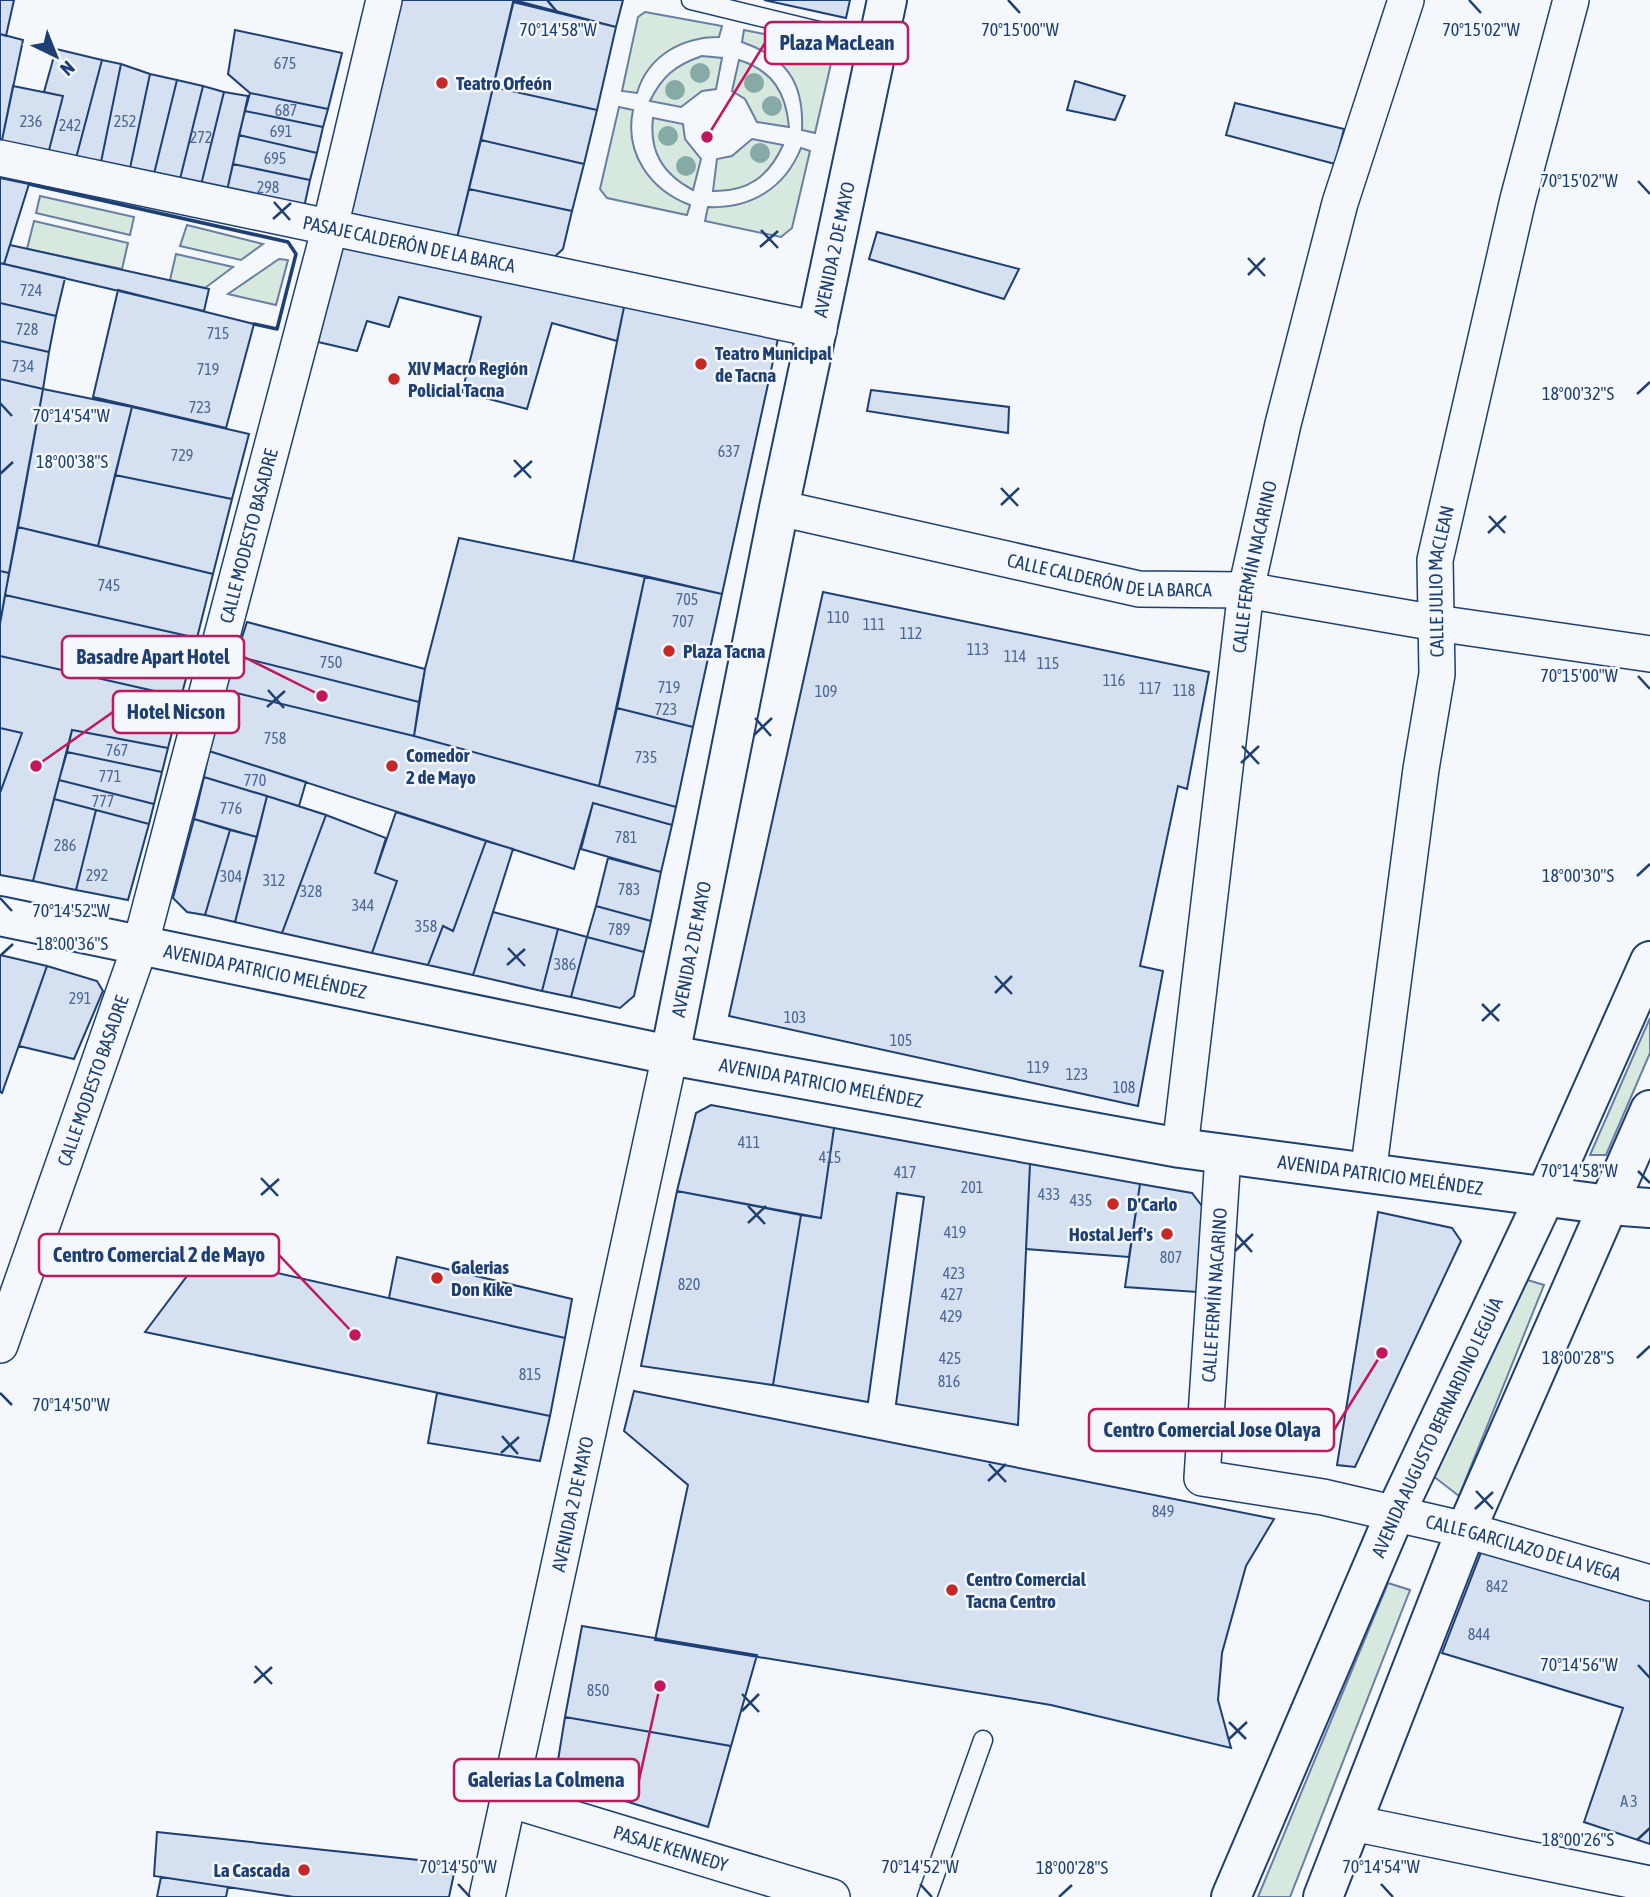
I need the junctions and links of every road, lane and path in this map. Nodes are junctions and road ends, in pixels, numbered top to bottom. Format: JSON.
{"nodes":[{"id":1,"x":384,"y":0,"type":"edge"},
{"id":2,"x":691,"y":0,"type":"edge"},
{"id":3,"x":887,"y":0,"type":"edge"},
{"id":4,"x":1406,"y":0,"type":"edge"},
{"id":5,"x":1572,"y":0,"type":"edge"},
{"id":6,"x":876,"y":45,"type":"junction"},
{"id":7,"x":0,"y":158,"type":"edge"},
{"id":8,"x":330,"y":227,"type":"junction"},
{"id":9,"x":819,"y":330,"type":"junction"},
{"id":10,"x":779,"y":508,"type":"junction"},
{"id":11,"x":1246,"y":590,"type":"junction"},
{"id":12,"x":1436,"y":622,"type":"junction"},
{"id":13,"x":1650,"y":654,"type":"edge"},
{"id":14,"x":0,"y":916,"type":"edge"},
{"id":15,"x":141,"y":946,"type":"junction"},
{"id":16,"x":1650,"y":961,"type":"edge"},
{"id":17,"x":670,"y":1055,"type":"junction"},
{"id":18,"x":1650,"y":1110,"type":"edge"},
{"id":19,"x":1180,"y":1148,"type":"junction"},
{"id":20,"x":1223,"y":1155,"type":"junction"},
{"id":21,"x":1368,"y":1174,"type":"junction"},
{"id":22,"x":1545,"y":1197,"type":"junction"},
{"id":23,"x":1609,"y":1205,"type":"junction"},
{"id":24,"x":1650,"y":1208,"type":"edge"},
{"id":25,"x":0,"y":1345,"type":"edge"},
{"id":26,"x":1202,"y":1478,"type":"joint"},
{"id":27,"x":1395,"y":1514,"type":"junction"},
{"id":28,"x":1466,"y":1530,"type":"junction"},
{"id":29,"x":1650,"y":1583,"type":"edge"},
{"id":30,"x":983,"y":1740,"type":"dead end"},
{"id":31,"x":508,"y":1799,"type":"junction"},
{"id":32,"x":1353,"y":1823,"type":"junction"},
{"id":33,"x":1650,"y":1884,"type":"edge"},
{"id":34,"x":487,"y":1897,"type":"edge"},
{"id":35,"x":832,"y":1897,"type":"edge"},
{"id":36,"x":927,"y":1897,"type":"edge"},
{"id":37,"x":1231,"y":1897,"type":"edge"},
{"id":38,"x":1323,"y":1897,"type":"edge"}],
"edges":[{"from":1,"to":8,"type":"street","name":"CALLE MODESTO BASADRE"},
{"from":2,"to":6,"type":"lane"},
{"from":3,"to":6,"type":"street","name":"AVENIDA 2 DE MAYO"},
{"from":4,"to":11,"type":"street","name":"CALLE FERMÍN NACARINO"},
{"from":5,"to":12,"type":"street","name":"CALLE JULIO MACLEAN"},
{"from":6,"to":9,"type":"street","name":"AVENIDA 2 DE MAYO"},
{"from":7,"to":8,"type":"street","name":"PASAJE CALDERÓN DE LA BARCA"},
{"from":8,"to":9,"type":"street","name":"PASAJE CALDERÓN DE LA BARCA"},
{"from":8,"to":15,"type":"street","name":"CALLE MODESTO BASADRE"},
{"from":9,"to":10,"type":"street","name":"AVENIDA 2 DE MAYO"},
{"from":10,"to":11,"type":"street","name":"CALLE CALDERÓN DE LA BARCA"},
{"from":10,"to":17,"type":"street","name":"AVENIDA 2 DE MAYO"},
{"from":11,"to":12,"type":"street","name":"CALLE CALDERÓN DE LA BARCA"},
{"from":11,"to":19,"type":"street","name":"CALLE FERMÍN NACARINO"},
{"from":12,"to":13,"type":"street","name":"CALLE CALDERÓN DE LA BARCA"},
{"from":12,"to":21,"type":"street","name":"CALLE JULIO MACLEAN"},
{"from":14,"to":15,"type":"street","name":"AVENIDA PATRICIO MELÉNDEZ"},
{"from":15,"to":17,"type":"street","name":"AVENIDA PATRICIO MELÉNDEZ"},
{"from":15,"to":25,"type":"street","name":"CALLE MODESTO BASADRE"},
{"from":16,"to":22,"type":"street","name":"AVENIDA AUGUSTO BERNARDINO LEGUÍA"},
{"from":17,"to":19,"type":"street","name":"AVENIDA PATRICIO MELÉNDEZ"},
{"from":17,"to":31,"type":"street","name":"AVENIDA 2 DE MAYO"},
{"from":18,"to":23,"type":"street"},
{"from":19,"to":20,"type":"street","name":"AVENIDA PATRICIO MELÉNDEZ"},
{"from":20,"to":21,"type":"street","name":"AVENIDA PATRICIO MELÉNDEZ"},
{"from":20,"to":26,"type":"street","name":"CALLE FERMÍN NACARINO"},
{"from":21,"to":22,"type":"street","name":"AVENIDA PATRICIO MELÉNDEZ"},
{"from":22,"to":23,"type":"street","name":"AVENIDA PATRICIO MELÉNDEZ"},
{"from":22,"to":27,"type":"street","name":"AVENIDA AUGUSTO BERNARDINO LEGUÍA"},
{"from":23,"to":24,"type":"street","name":"AVENIDA PATRICIO MELÉNDEZ"},
{"from":23,"to":28,"type":"street"},
{"from":26,"to":27,"type":"street","name":"CALLE GARCILAZO DE LA VEGA"},
{"from":27,"to":28,"type":"street","name":"CALLE GARCILAZO DE LA VEGA"},
{"from":27,"to":37,"type":"street","name":"AVENIDA AUGUSTO BERNARDINO LEGUÍA"},
{"from":28,"to":29,"type":"street","name":"CALLE GARCILAZO DE LA VEGA"},
{"from":28,"to":32,"type":"street"},
{"from":30,"to":36,"type":"lane"},
{"from":31,"to":34,"type":"street","name":"AVENIDA 2 DE MAYO"},
{"from":31,"to":35,"type":"street","name":"PASAJE KENNEDY"},
{"from":32,"to":33,"type":"street"},
{"from":32,"to":38,"type":"street"}]}
